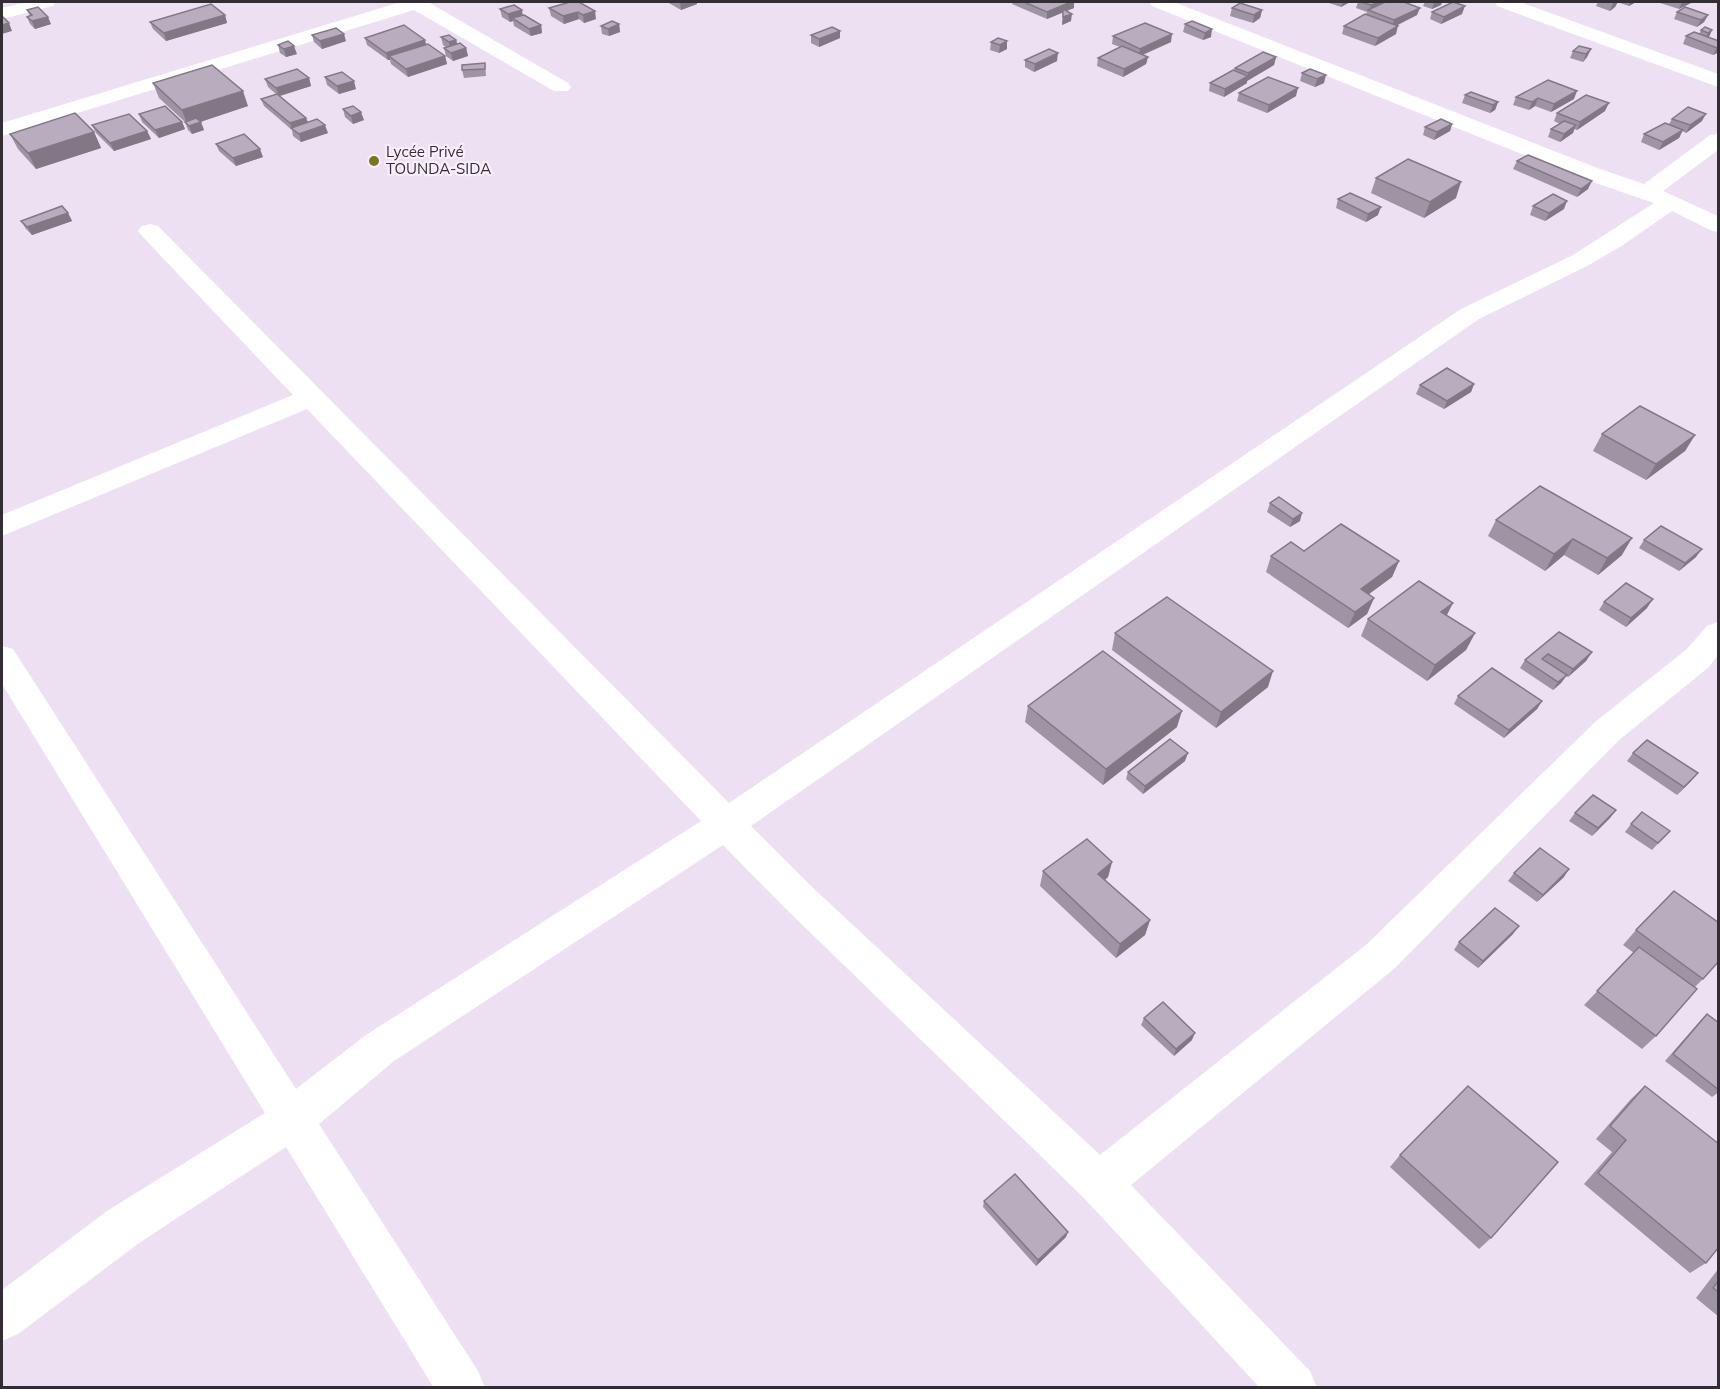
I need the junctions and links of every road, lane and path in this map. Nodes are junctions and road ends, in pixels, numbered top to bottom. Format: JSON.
{"nodes":[{"id":1,"x":46,"y":2,"type":"edge"},
{"id":2,"x":416,"y":2,"type":"edge"},
{"id":3,"x":1160,"y":2,"type":"edge"},
{"id":4,"x":1504,"y":2,"type":"edge"},
{"id":5,"x":1570,"y":7,"type":"dead end"},
{"id":6,"x":2,"y":14,"type":"edge"},
{"id":7,"x":1551,"y":17,"type":"junction"},
{"id":8,"x":1719,"y":81,"type":"edge"},
{"id":9,"x":561,"y":87,"type":"dead end"},
{"id":10,"x":2,"y":130,"type":"edge"},
{"id":11,"x":1719,"y":140,"type":"edge"},
{"id":12,"x":1658,"y":197,"type":"junction"},
{"id":13,"x":1719,"y":225,"type":"edge"},
{"id":14,"x":150,"y":231,"type":"dead end"},
{"id":15,"x":311,"y":397,"type":"junction"},
{"id":16,"x":2,"y":526,"type":"edge"},
{"id":17,"x":1712,"y":654,"type":"edge"},
{"id":18,"x":2,"y":658,"type":"edge"},
{"id":19,"x":726,"y":824,"type":"junction"},
{"id":20,"x":292,"y":1119,"type":"junction"},
{"id":21,"x":1099,"y":1183,"type":"junction"},
{"id":22,"x":2,"y":1318,"type":"edge"},
{"id":23,"x":461,"y":1388,"type":"edge"},
{"id":24,"x":1293,"y":1388,"type":"edge"}],
"edges":[{"from":1,"to":6,"type":"street"},
{"from":2,"to":9,"type":"street"},
{"from":2,"to":10,"type":"street"},
{"from":3,"to":12,"type":"street"},
{"from":4,"to":7,"type":"street"},
{"from":5,"to":7,"type":"street"},
{"from":7,"to":8,"type":"street"},
{"from":11,"to":12,"type":"street"},
{"from":12,"to":13,"type":"street"},
{"from":12,"to":19,"type":"street"},
{"from":14,"to":15,"type":"street"},
{"from":15,"to":16,"type":"street"},
{"from":15,"to":19,"type":"street"},
{"from":17,"to":21,"type":"street"},
{"from":18,"to":20,"type":"street"},
{"from":19,"to":20,"type":"street"},
{"from":19,"to":21,"type":"street"},
{"from":20,"to":22,"type":"street"},
{"from":20,"to":23,"type":"street"},
{"from":21,"to":24,"type":"street"}]}
